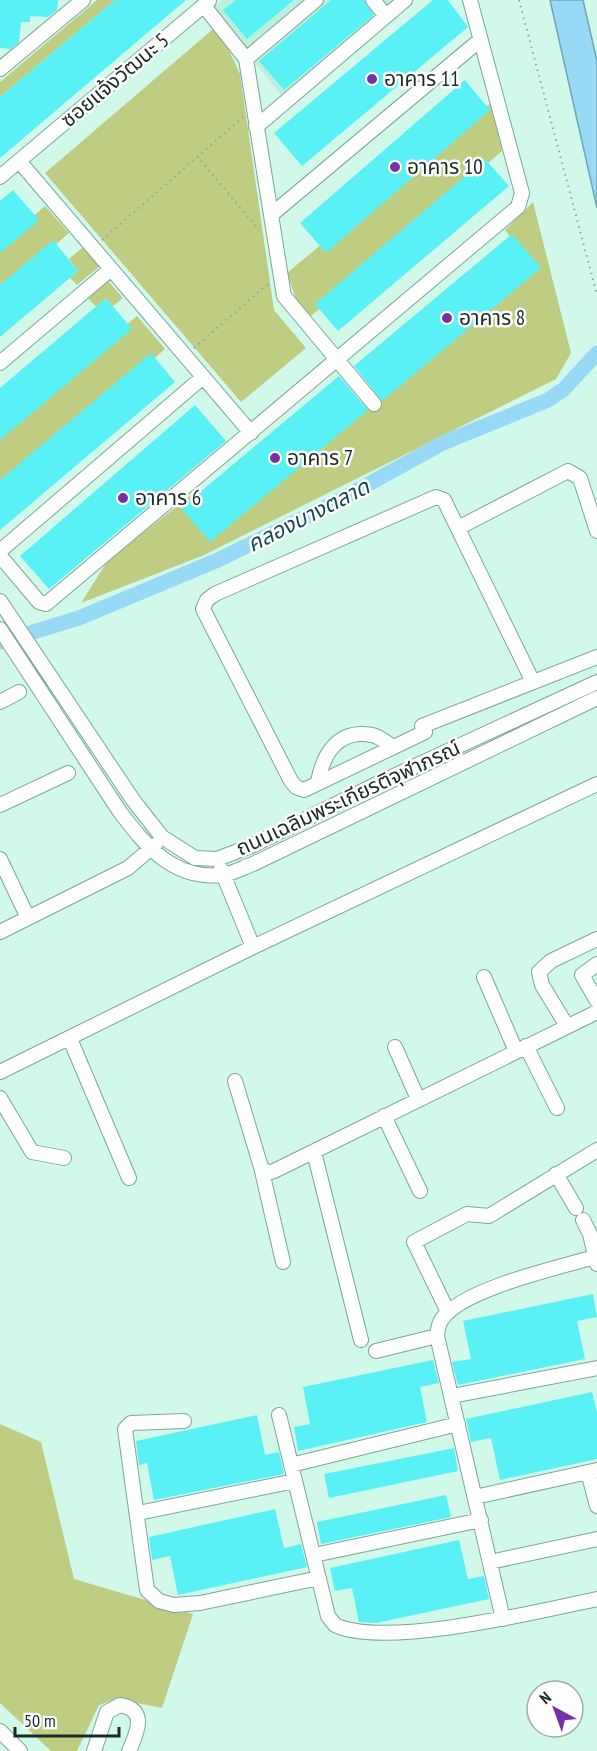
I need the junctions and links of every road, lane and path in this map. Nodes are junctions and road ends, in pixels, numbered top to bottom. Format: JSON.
{"nodes":[{"id":1,"x":83,"y":0,"type":"edge"},
{"id":2,"x":316,"y":0,"type":"edge"},
{"id":3,"x":373,"y":0,"type":"edge"},
{"id":4,"x":405,"y":0,"type":"edge"},
{"id":5,"x":470,"y":0,"type":"edge"},
{"id":6,"x":519,"y":0,"type":"edge"},
{"id":7,"x":207,"y":3,"type":"edge"},
{"id":8,"x":386,"y":16,"type":"junction"},
{"id":9,"x":480,"y":39,"type":"junction"},
{"id":10,"x":246,"y":59,"type":"junction"},
{"id":11,"x":0,"y":69,"type":"edge"},
{"id":12,"x":253,"y":108,"type":"junction"},
{"id":13,"x":256,"y":127,"type":"junction"},
{"id":14,"x":197,"y":156,"type":"junction"},
{"id":15,"x":20,"y":161,"type":"junction"},
{"id":16,"x":1,"y":174,"type":"edge"},
{"id":17,"x":271,"y":215,"type":"junction"},
{"id":18,"x":261,"y":233,"type":"dead end"},
{"id":19,"x":93,"y":247,"type":"junction"},
{"id":20,"x":111,"y":269,"type":"junction"},
{"id":21,"x":279,"y":275,"type":"junction"},
{"id":22,"x":597,"y":295,"type":"edge"},
{"id":23,"x":185,"y":355,"type":"junction"},
{"id":24,"x":336,"y":361,"type":"junction"},
{"id":25,"x":0,"y":363,"type":"edge"},
{"id":26,"x":203,"y":377,"type":"junction"},
{"id":27,"x":374,"y":404,"type":"dead end"},
{"id":28,"x":251,"y":433,"type":"junction"},
{"id":29,"x":458,"y":528,"type":"junction"},
{"id":30,"x":597,"y":531,"type":"edge"},
{"id":31,"x":0,"y":551,"type":"edge"},
{"id":32,"x":0,"y":556,"type":"edge"},
{"id":33,"x":0,"y":602,"type":"edge"},
{"id":34,"x":0,"y":629,"type":"edge"},
{"id":35,"x":597,"y":657,"type":"edge"},
{"id":36,"x":532,"y":681,"type":"junction"},
{"id":37,"x":597,"y":682,"type":"edge"},
{"id":38,"x":19,"y":692,"type":"dead end"},
{"id":39,"x":597,"y":698,"type":"edge"},
{"id":40,"x":0,"y":702,"type":"edge"},
{"id":41,"x":393,"y":747,"type":"junction"},
{"id":42,"x":372,"y":757,"type":"junction"},
{"id":43,"x":68,"y":773,"type":"dead end"},
{"id":44,"x":383,"y":781,"type":"junction"},
{"id":45,"x":318,"y":782,"type":"junction"},
{"id":46,"x":597,"y":784,"type":"edge"},
{"id":47,"x":390,"y":796,"type":"junction"},
{"id":48,"x":0,"y":805,"type":"edge"},
{"id":49,"x":162,"y":837,"type":"junction"},
{"id":50,"x":150,"y":849,"type":"junction"},
{"id":51,"x":0,"y":859,"type":"edge"},
{"id":52,"x":217,"y":859,"type":"junction"},
{"id":53,"x":223,"y":875,"type":"junction"},
{"id":54,"x":28,"y":918,"type":"junction"},
{"id":55,"x":0,"y":932,"type":"edge"},
{"id":56,"x":597,"y":939,"type":"edge"},
{"id":57,"x":254,"y":947,"type":"junction"},
{"id":58,"x":597,"y":964,"type":"edge"},
{"id":59,"x":484,"y":977,"type":"dead end"},
{"id":60,"x":597,"y":1001,"type":"edge"},
{"id":61,"x":597,"y":1012,"type":"edge"},
{"id":62,"x":567,"y":1026,"type":"junction"},
{"id":63,"x":70,"y":1039,"type":"junction"},
{"id":64,"x":395,"y":1047,"type":"dead end"},
{"id":65,"x":521,"y":1049,"type":"junction"},
{"id":66,"x":0,"y":1072,"type":"edge"},
{"id":67,"x":234,"y":1080,"type":"dead end"},
{"id":68,"x":0,"y":1098,"type":"edge"},
{"id":69,"x":418,"y":1099,"type":"junction"},
{"id":70,"x":557,"y":1108,"type":"dead end"},
{"id":71,"x":384,"y":1116,"type":"junction"},
{"id":72,"x":597,"y":1150,"type":"edge"},
{"id":73,"x":314,"y":1152,"type":"junction"},
{"id":74,"x":64,"y":1158,"type":"dead end"},
{"id":75,"x":261,"y":1167,"type":"junction"},
{"id":76,"x":556,"y":1174,"type":"junction"},
{"id":77,"x":129,"y":1178,"type":"dead end"},
{"id":78,"x":420,"y":1191,"type":"dead end"},
{"id":79,"x":594,"y":1232,"type":"edge"},
{"id":80,"x":596,"y":1260,"type":"edge"},
{"id":81,"x":283,"y":1262,"type":"dead end"},
{"id":82,"x":448,"y":1312,"type":"junction"},
{"id":83,"x":437,"y":1336,"type":"junction"},
{"id":84,"x":361,"y":1340,"type":"dead end"},
{"id":85,"x":376,"y":1351,"type":"dead end"},
{"id":86,"x":597,"y":1368,"type":"edge"},
{"id":87,"x":452,"y":1396,"type":"junction"},
{"id":88,"x":279,"y":1416,"type":"dead end"},
{"id":89,"x":184,"y":1421,"type":"dead end"},
{"id":90,"x":458,"y":1424,"type":"junction"},
{"id":91,"x":291,"y":1465,"type":"junction"},
{"id":92,"x":593,"y":1471,"type":"edge"},
{"id":93,"x":295,"y":1480,"type":"junction"},
{"id":94,"x":475,"y":1497,"type":"junction"},
{"id":95,"x":597,"y":1506,"type":"edge"},
{"id":96,"x":138,"y":1513,"type":"junction"},
{"id":97,"x":480,"y":1520,"type":"junction"},
{"id":98,"x":597,"y":1539,"type":"edge"},
{"id":99,"x":314,"y":1555,"type":"junction"},
{"id":100,"x":490,"y":1562,"type":"junction"},
{"id":101,"x":319,"y":1578,"type":"junction"},
{"id":102,"x":597,"y":1599,"type":"edge"},
{"id":103,"x":503,"y":1619,"type":"junction"},
{"id":104,"x":0,"y":1731,"type":"edge"},
{"id":105,"x":20,"y":1751,"type":"edge"},
{"id":106,"x":94,"y":1751,"type":"edge"},
{"id":107,"x":129,"y":1751,"type":"edge"}],
"edges":[{"from":1,"to":11,"type":"street"},
{"from":2,"to":10,"type":"street"},
{"from":3,"to":8,"type":"street"},
{"from":4,"to":8,"type":"street"},
{"from":5,"to":9,"type":"street"},
{"from":6,"to":22,"type":"path"},
{"from":7,"to":10,"type":"street"},
{"from":7,"to":15,"type":"street","name":"ซอยแจ้งวัฒนะ 5"},
{"from":8,"to":13,"type":"street"},
{"from":9,"to":17,"type":"street"},
{"from":9,"to":24,"type":"street"},
{"from":10,"to":12,"type":"street"},
{"from":12,"to":13,"type":"street"},
{"from":12,"to":14,"type":"path"},
{"from":13,"to":17,"type":"street"},
{"from":14,"to":18,"type":"path"},
{"from":14,"to":19,"type":"path"},
{"from":15,"to":16,"type":"street","name":"ซอยแจ้งวัฒนะ 5"},
{"from":15,"to":19,"type":"street"},
{"from":17,"to":21,"type":"street"},
{"from":19,"to":20,"type":"street"},
{"from":20,"to":23,"type":"street"},
{"from":20,"to":25,"type":"street"},
{"from":21,"to":23,"type":"path"},
{"from":21,"to":24,"type":"street"},
{"from":23,"to":26,"type":"street"},
{"from":24,"to":27,"type":"street"},
{"from":24,"to":28,"type":"street"},
{"from":26,"to":28,"type":"street"},
{"from":26,"to":31,"type":"street"},
{"from":28,"to":32,"type":"street"},
{"from":29,"to":30,"type":"street"},
{"from":29,"to":36,"type":"street"},
{"from":29,"to":45,"type":"street"},
{"from":33,"to":49,"type":"street","name":"ถนนเฉลิมพระเกียรติจุฬาภรณ์"},
{"from":34,"to":50,"type":"street","name":"ถนนเฉลิมพระเกียรติจุฬาภรณ์"},
{"from":35,"to":36,"type":"street"},
{"from":36,"to":41,"type":"street"},
{"from":37,"to":44,"type":"street","name":"ถนนเฉลิมพระเกียรติจุฬาภรณ์"},
{"from":38,"to":40,"type":"street"},
{"from":39,"to":47,"type":"street","name":"ถนนเฉลิมพระเกียรติจุฬาภรณ์"},
{"from":41,"to":42,"type":"street"},
{"from":41,"to":45,"type":"street"},
{"from":42,"to":44,"type":"street"},
{"from":42,"to":45,"type":"street"},
{"from":43,"to":48,"type":"street"},
{"from":44,"to":47,"type":"street"},
{"from":44,"to":52,"type":"street","name":"ถนนเฉลิมพระเกียรติจุฬาภรณ์"},
{"from":46,"to":57,"type":"street"},
{"from":47,"to":53,"type":"street","name":"ถนนเฉลิมพระเกียรติจุฬาภรณ์"},
{"from":49,"to":50,"type":"street"},
{"from":49,"to":52,"type":"street","name":"ถนนเฉลิมพระเกียรติจุฬาภรณ์"},
{"from":50,"to":53,"type":"street","name":"ถนนเฉลิมพระเกียรติจุฬาภรณ์"},
{"from":50,"to":54,"type":"street"},
{"from":51,"to":54,"type":"street"},
{"from":52,"to":53,"type":"street"},
{"from":53,"to":57,"type":"street"},
{"from":54,"to":55,"type":"street"},
{"from":56,"to":62,"type":"street"},
{"from":57,"to":63,"type":"street"},
{"from":58,"to":60,"type":"street"},
{"from":59,"to":65,"type":"street"},
{"from":61,"to":62,"type":"street"},
{"from":62,"to":65,"type":"street"},
{"from":63,"to":66,"type":"street"},
{"from":63,"to":77,"type":"street"},
{"from":64,"to":69,"type":"street"},
{"from":65,"to":69,"type":"street"},
{"from":65,"to":70,"type":"street"},
{"from":67,"to":75,"type":"street"},
{"from":68,"to":74,"type":"street"},
{"from":69,"to":71,"type":"street"},
{"from":71,"to":73,"type":"street"},
{"from":71,"to":78,"type":"street"},
{"from":72,"to":76,"type":"street"},
{"from":73,"to":75,"type":"street"},
{"from":73,"to":84,"type":"street"},
{"from":75,"to":81,"type":"street"},
{"from":76,"to":79,"type":"street"},
{"from":76,"to":82,"type":"street"},
{"from":79,"to":80,"type":"street"},
{"from":80,"to":82,"type":"street"},
{"from":82,"to":83,"type":"street"},
{"from":83,"to":85,"type":"street"},
{"from":83,"to":87,"type":"street"},
{"from":86,"to":87,"type":"street"},
{"from":87,"to":90,"type":"street"},
{"from":88,"to":91,"type":"street"},
{"from":89,"to":96,"type":"street"},
{"from":90,"to":91,"type":"street"},
{"from":90,"to":94,"type":"street"},
{"from":91,"to":93,"type":"street"},
{"from":92,"to":94,"type":"street"},
{"from":92,"to":95,"type":"street"},
{"from":93,"to":96,"type":"street"},
{"from":93,"to":99,"type":"street"},
{"from":94,"to":97,"type":"street"},
{"from":96,"to":101,"type":"street"},
{"from":97,"to":99,"type":"street"},
{"from":97,"to":100,"type":"street"},
{"from":98,"to":100,"type":"street"},
{"from":99,"to":101,"type":"street"},
{"from":100,"to":103,"type":"street"},
{"from":101,"to":103,"type":"street"},
{"from":102,"to":103,"type":"street"},
{"from":104,"to":105,"type":"street"},
{"from":106,"to":107,"type":"street"}]}
